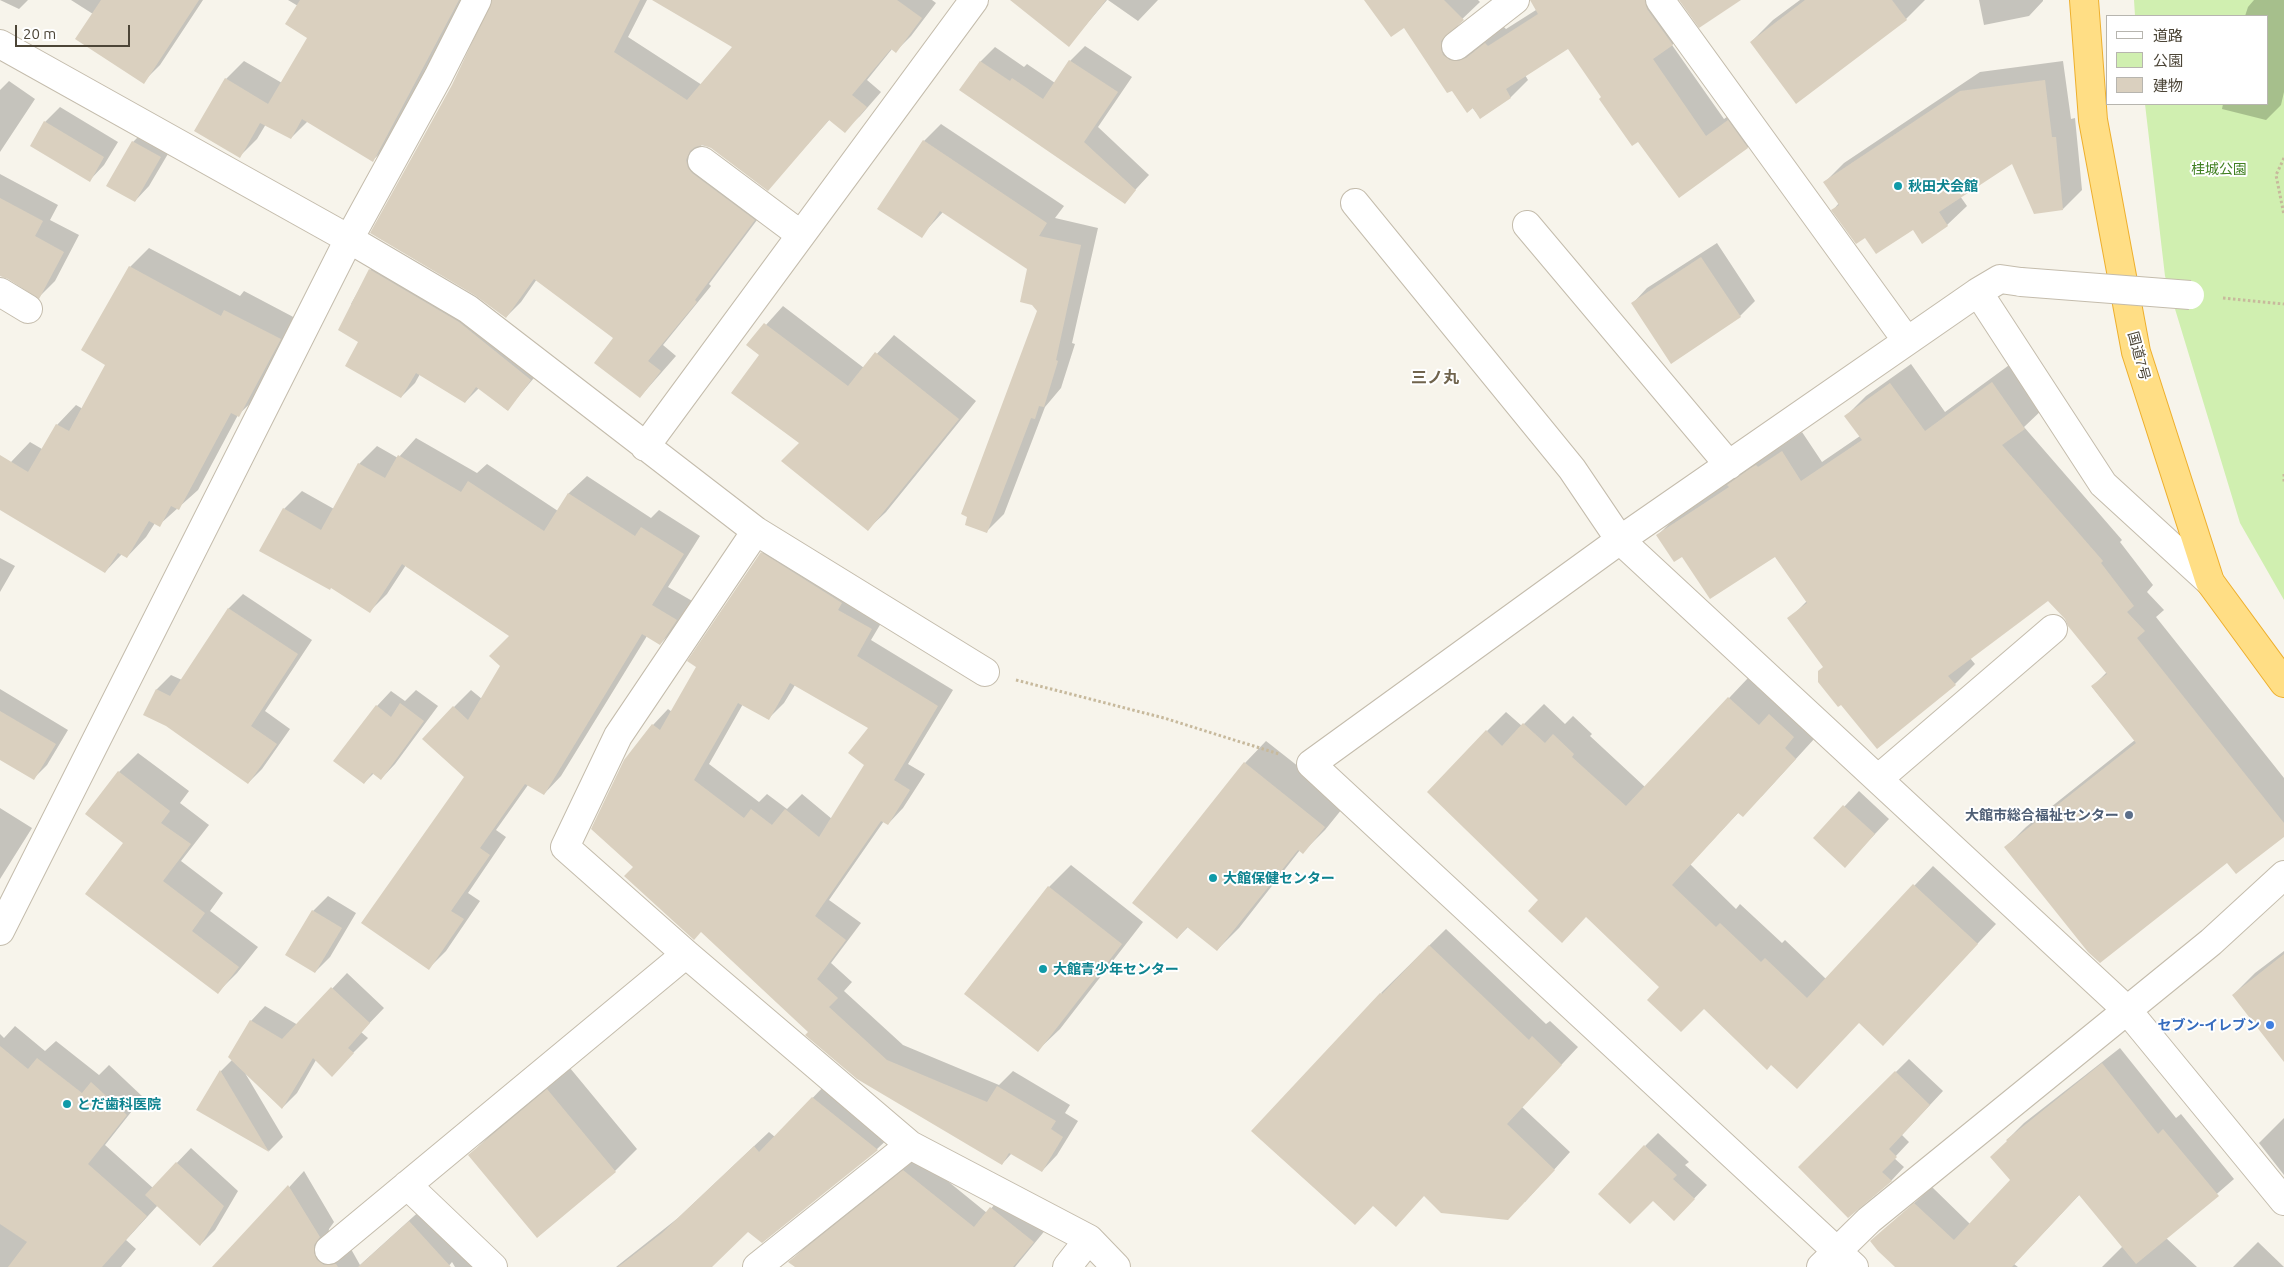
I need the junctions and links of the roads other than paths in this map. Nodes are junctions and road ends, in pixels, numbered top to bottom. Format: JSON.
{"nodes":[{"id":1,"x":477,"y":0,"type":"edge"},
{"id":2,"x":974,"y":0,"type":"edge"},
{"id":3,"x":1515,"y":0,"type":"edge"},
{"id":4,"x":1660,"y":0,"type":"edge"},
{"id":5,"x":2084,"y":0,"type":"edge"},
{"id":6,"x":0,"y":44,"type":"edge"},
{"id":7,"x":1456,"y":46,"type":"dead end"},
{"id":8,"x":702,"y":161,"type":"dead end"},
{"id":9,"x":1355,"y":203,"type":"dead end"},
{"id":10,"x":1527,"y":225,"type":"dead end"},
{"id":11,"x":801,"y":234,"type":"junction"},
{"id":12,"x":349,"y":239,"type":"junction"},
{"id":13,"x":0,"y":292,"type":"edge"},
{"id":14,"x":1978,"y":292,"type":"junction"},
{"id":15,"x":2190,"y":295,"type":"road end"},
{"id":16,"x":28,"y":309,"type":"dead end"},
{"id":17,"x":1907,"y":341,"type":"junction"},
{"id":18,"x":645,"y":447,"type":"junction"},
{"id":19,"x":1729,"y":465,"type":"junction"},
{"id":20,"x":756,"y":532,"type":"junction"},
{"id":21,"x":1620,"y":540,"type":"junction"},
{"id":22,"x":2210,"y":582,"type":"junction"},
{"id":23,"x":2053,"y":629,"type":"dead end"},
{"id":24,"x":985,"y":672,"type":"road end"},
{"id":25,"x":2284,"y":683,"type":"edge"},
{"id":26,"x":1878,"y":779,"type":"junction"},
{"id":27,"x":2284,"y":876,"type":"edge"},
{"id":28,"x":0,"y":931,"type":"edge"},
{"id":29,"x":686,"y":954,"type":"junction"},
{"id":30,"x":2127,"y":1010,"type":"junction"},
{"id":31,"x":910,"y":1144,"type":"junction"},
{"id":32,"x":407,"y":1185,"type":"junction"},
{"id":33,"x":2284,"y":1201,"type":"edge"},
{"id":34,"x":1089,"y":1239,"type":"junction"},
{"id":35,"x":329,"y":1250,"type":"dead end"},
{"id":36,"x":1837,"y":1262,"type":"edge"},
{"id":37,"x":493,"y":1267,"type":"edge"},
{"id":38,"x":756,"y":1267,"type":"edge"},
{"id":39,"x":1067,"y":1267,"type":"edge"},
{"id":40,"x":1116,"y":1267,"type":"edge"}],
"edges":[{"from":1,"to":12,"type":"street"},
{"from":2,"to":11,"type":"street"},
{"from":3,"to":7,"type":"street"},
{"from":4,"to":17,"type":"street"},
{"from":5,"to":22,"type":"highway","name":"国道7号"},
{"from":6,"to":12,"type":"street"},
{"from":8,"to":11,"type":"street"},
{"from":9,"to":21,"type":"street"},
{"from":10,"to":19,"type":"street"},
{"from":11,"to":18,"type":"street"},
{"from":12,"to":18,"type":"street"},
{"from":12,"to":28,"type":"street"},
{"from":13,"to":16,"type":"street"},
{"from":14,"to":15,"type":"street","bridge":true},
{"from":14,"to":17,"type":"street"},
{"from":14,"to":22,"type":"street"},
{"from":17,"to":19,"type":"street"},
{"from":18,"to":20,"type":"street"},
{"from":19,"to":21,"type":"street"},
{"from":20,"to":24,"type":"street"},
{"from":20,"to":29,"type":"street"},
{"from":21,"to":26,"type":"street"},
{"from":21,"to":36,"type":"street"},
{"from":22,"to":25,"type":"highway","name":"国道7号"},
{"from":23,"to":26,"type":"street"},
{"from":26,"to":30,"type":"street"},
{"from":27,"to":30,"type":"street"},
{"from":29,"to":31,"type":"street"},
{"from":29,"to":32,"type":"street"},
{"from":30,"to":33,"type":"street"},
{"from":30,"to":36,"type":"street"},
{"from":31,"to":34,"type":"street"},
{"from":31,"to":38,"type":"street"},
{"from":32,"to":35,"type":"street"},
{"from":32,"to":37,"type":"street"},
{"from":34,"to":39,"type":"street"},
{"from":34,"to":40,"type":"street"}]}
